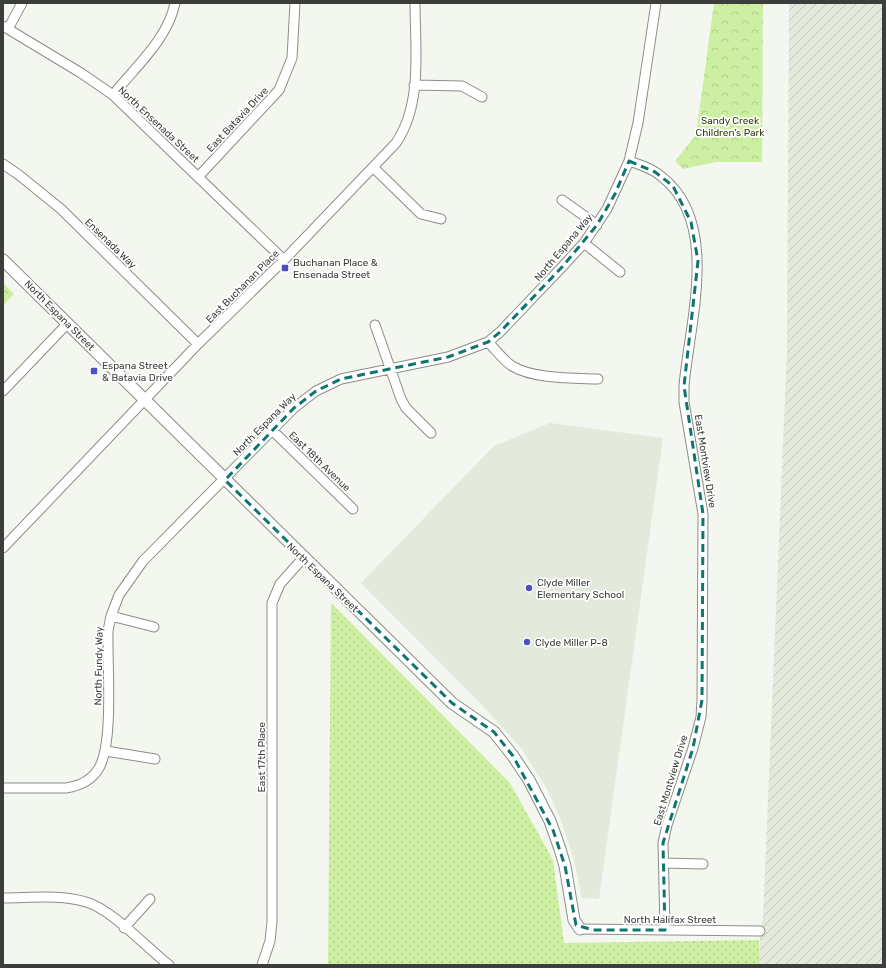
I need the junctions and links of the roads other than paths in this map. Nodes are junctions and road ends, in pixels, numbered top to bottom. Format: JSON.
{"nodes":[{"id":1,"x":22,"y":3,"type":"edge"},
{"id":2,"x":175,"y":3,"type":"edge"},
{"id":3,"x":295,"y":3,"type":"edge"},
{"id":4,"x":415,"y":3,"type":"edge"},
{"id":5,"x":656,"y":3,"type":"edge"},
{"id":6,"x":6,"y":27,"type":"edge"},
{"id":7,"x":414,"y":85,"type":"junction"},
{"id":8,"x":113,"y":95,"type":"junction"},
{"id":9,"x":482,"y":98,"type":"dead end"},
{"id":10,"x":629,"y":161,"type":"junction"},
{"id":11,"x":3,"y":164,"type":"edge"},
{"id":12,"x":374,"y":168,"type":"junction"},
{"id":13,"x":199,"y":176,"type":"junction"},
{"id":14,"x":562,"y":200,"type":"dead end"},
{"id":15,"x":441,"y":219,"type":"dead end"},
{"id":16,"x":597,"y":225,"type":"junction"},
{"id":17,"x":584,"y":243,"type":"junction"},
{"id":18,"x":3,"y":260,"type":"edge"},
{"id":19,"x":284,"y":260,"type":"junction"},
{"id":20,"x":620,"y":272,"type":"dead end"},
{"id":21,"x":68,"y":323,"type":"junction"},
{"id":22,"x":375,"y":325,"type":"dead end"},
{"id":23,"x":488,"y":342,"type":"junction"},
{"id":24,"x":198,"y":344,"type":"junction"},
{"id":25,"x":391,"y":370,"type":"junction"},
{"id":26,"x":598,"y":379,"type":"dead end"},
{"id":27,"x":3,"y":391,"type":"edge"},
{"id":28,"x":145,"y":401,"type":"junction"},
{"id":29,"x":272,"y":430,"type":"junction"},
{"id":30,"x":431,"y":433,"type":"dead end"},
{"id":31,"x":225,"y":480,"type":"junction"},
{"id":32,"x":353,"y":509,"type":"dead end"},
{"id":33,"x":3,"y":548,"type":"edge"},
{"id":34,"x":304,"y":558,"type":"junction"},
{"id":35,"x":111,"y":616,"type":"junction"},
{"id":36,"x":154,"y":627,"type":"dead end"},
{"id":37,"x":106,"y":751,"type":"junction"},
{"id":38,"x":155,"y":759,"type":"dead end"},
{"id":39,"x":3,"y":788,"type":"edge"},
{"id":40,"x":664,"y":863,"type":"junction"},
{"id":41,"x":703,"y":864,"type":"dead end"},
{"id":42,"x":3,"y":898,"type":"edge"},
{"id":43,"x":150,"y":899,"type":"dead end"},
{"id":44,"x":124,"y":928,"type":"junction"},
{"id":45,"x":580,"y":929,"type":"joint"},
{"id":46,"x":665,"y":930,"type":"junction"},
{"id":47,"x":760,"y":931,"type":"dead end"},
{"id":48,"x":169,"y":965,"type":"edge"},
{"id":49,"x":262,"y":965,"type":"edge"}],
"edges":[{"from":1,"to":6,"type":"street"},
{"from":2,"to":8,"type":"street"},
{"from":3,"to":13,"type":"street","name":"East Batavia Drive"},
{"from":4,"to":7,"type":"street","name":"East Buchanan Place"},
{"from":5,"to":10,"type":"street","name":"North Espana Way"},
{"from":6,"to":8,"type":"street","name":"North Ensenada Street"},
{"from":7,"to":9,"type":"street"},
{"from":7,"to":12,"type":"street","name":"East Buchanan Place"},
{"from":8,"to":13,"type":"street","name":"North Ensenada Street"},
{"from":10,"to":16,"type":"street","name":"North Espana Way"},
{"from":10,"to":40,"type":"street","name":"East Montview Drive"},
{"from":11,"to":24,"type":"street","name":"Ensenada Way"},
{"from":12,"to":15,"type":"street"},
{"from":12,"to":19,"type":"street","name":"East Buchanan Place"},
{"from":13,"to":19,"type":"street","name":"North Ensenada Street"},
{"from":14,"to":16,"type":"street"},
{"from":16,"to":17,"type":"street","name":"North Espana Way"},
{"from":17,"to":20,"type":"street"},
{"from":17,"to":23,"type":"street","name":"North Espana Way"},
{"from":18,"to":21,"type":"street","name":"North Espana Street"},
{"from":19,"to":24,"type":"street","name":"East Buchanan Place"},
{"from":21,"to":27,"type":"street"},
{"from":21,"to":28,"type":"street","name":"North Espana Street"},
{"from":22,"to":25,"type":"street"},
{"from":23,"to":25,"type":"street","name":"North Espana Way"},
{"from":23,"to":26,"type":"street"},
{"from":24,"to":28,"type":"street","name":"East Buchanan Place"},
{"from":25,"to":29,"type":"street","name":"North Espana Way"},
{"from":25,"to":30,"type":"street"},
{"from":28,"to":31,"type":"street","name":"North Espana Street"},
{"from":28,"to":33,"type":"street","name":"East Buchanan Place"},
{"from":29,"to":31,"type":"street","name":"North Espana Way"},
{"from":29,"to":32,"type":"street","name":"East 18th Avenue"},
{"from":31,"to":34,"type":"street","name":"North Espana Street"},
{"from":31,"to":35,"type":"street","name":"North Fundy Way"},
{"from":34,"to":45,"type":"street","name":"North Espana Street"},
{"from":34,"to":49,"type":"street","name":"East 17th Place"},
{"from":35,"to":36,"type":"street"},
{"from":35,"to":37,"type":"street","name":"North Fundy Way"},
{"from":37,"to":38,"type":"street"},
{"from":37,"to":39,"type":"street","name":"North Fundy Way"},
{"from":40,"to":41,"type":"street"},
{"from":40,"to":46,"type":"street","name":"East Montview Drive"},
{"from":42,"to":44,"type":"street"},
{"from":43,"to":44,"type":"street"},
{"from":44,"to":48,"type":"street"},
{"from":45,"to":46,"type":"street","name":"North Halifax Street"},
{"from":46,"to":47,"type":"street","name":"North Halifax Street"}]}
